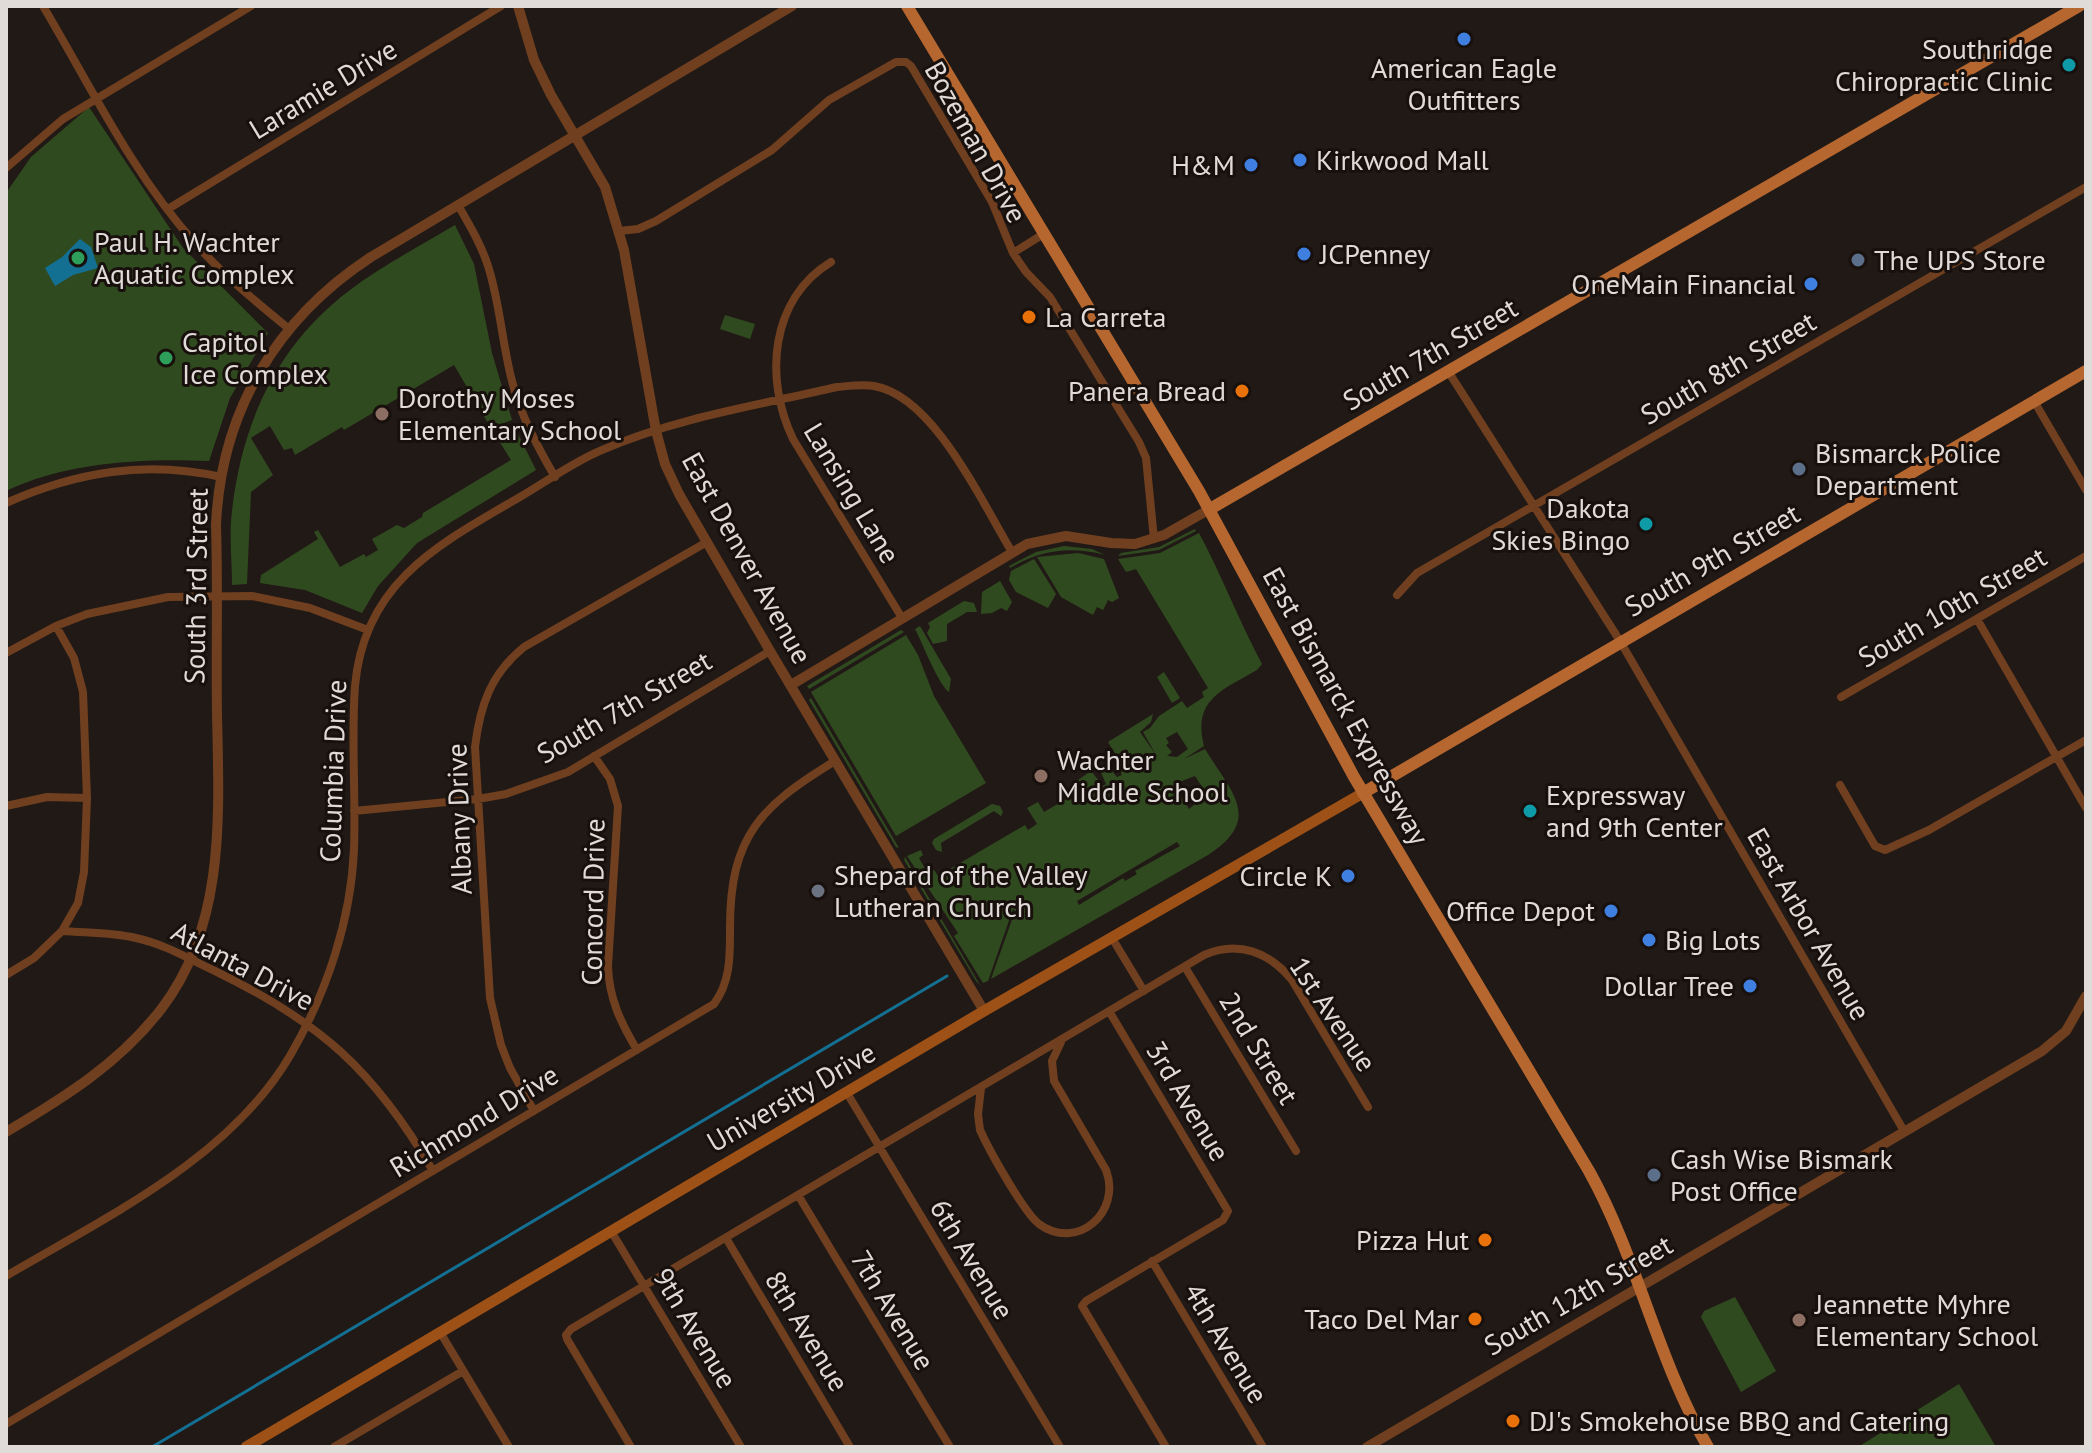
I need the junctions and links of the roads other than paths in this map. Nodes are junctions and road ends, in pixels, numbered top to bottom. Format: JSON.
{"nodes":[{"id":1,"x":43,"y":6,"type":"edge"},
{"id":2,"x":251,"y":6,"type":"edge"},
{"id":3,"x":501,"y":6,"type":"edge"},
{"id":4,"x":518,"y":6,"type":"edge"},
{"id":5,"x":792,"y":6,"type":"edge"},
{"id":6,"x":907,"y":6,"type":"edge"},
{"id":7,"x":2079,"y":6,"type":"edge"},
{"id":8,"x":97,"y":98,"type":"junction"},
{"id":9,"x":576,"y":136,"type":"junction"},
{"id":10,"x":6,"y":168,"type":"edge"},
{"id":11,"x":2086,"y":187,"type":"edge"},
{"id":12,"x":458,"y":205,"type":"junction"},
{"id":13,"x":168,"y":209,"type":"junction"},
{"id":14,"x":619,"y":231,"type":"junction"},
{"id":15,"x":1045,"y":233,"type":"junction"},
{"id":16,"x":1013,"y":253,"type":"junction"},
{"id":17,"x":831,"y":262,"type":"dead end"},
{"id":18,"x":288,"y":328,"type":"junction"},
{"id":19,"x":1448,"y":371,"type":"junction"},
{"id":20,"x":2086,"y":371,"type":"edge"},
{"id":21,"x":779,"y":400,"type":"junction"},
{"id":22,"x":2034,"y":401,"type":"junction"},
{"id":23,"x":656,"y":431,"type":"junction"},
{"id":24,"x":221,"y":477,"type":"junction"},
{"id":25,"x":555,"y":477,"type":"junction"},
{"id":26,"x":2086,"y":490,"type":"edge"},
{"id":27,"x":6,"y":503,"type":"edge"},
{"id":28,"x":1533,"y":506,"type":"junction"},
{"id":29,"x":1210,"y":509,"type":"junction"},
{"id":30,"x":1154,"y":539,"type":"junction"},
{"id":31,"x":707,"y":542,"type":"junction"},
{"id":32,"x":1012,"y":552,"type":"junction"},
{"id":33,"x":2086,"y":556,"type":"edge"},
{"id":34,"x":1397,"y":595,"type":"dead end"},
{"id":35,"x":217,"y":597,"type":"junction"},
{"id":36,"x":902,"y":618,"type":"junction"},
{"id":37,"x":1977,"y":619,"type":"junction"},
{"id":38,"x":56,"y":626,"type":"junction"},
{"id":39,"x":368,"y":630,"type":"junction"},
{"id":40,"x":1620,"y":641,"type":"junction"},
{"id":41,"x":770,"y":651,"type":"junction"},
{"id":42,"x":6,"y":653,"type":"edge"},
{"id":43,"x":791,"y":685,"type":"junction"},
{"id":44,"x":1841,"y":697,"type":"dead end"},
{"id":45,"x":2086,"y":740,"type":"edge"},
{"id":46,"x":594,"y":756,"type":"junction"},
{"id":47,"x":2057,"y":757,"type":"junction"},
{"id":48,"x":835,"y":761,"type":"junction"},
{"id":49,"x":1840,"y":785,"type":"dead end"},
{"id":50,"x":1363,"y":793,"type":"junction"},
{"id":51,"x":87,"y":798,"type":"junction"},
{"id":52,"x":478,"y":799,"type":"junction"},
{"id":53,"x":6,"y":806,"type":"edge"},
{"id":54,"x":2086,"y":808,"type":"edge"},
{"id":55,"x":354,"y":811,"type":"junction"},
{"id":56,"x":62,"y":931,"type":"junction"},
{"id":57,"x":1112,"y":938,"type":"junction"},
{"id":58,"x":189,"y":958,"type":"junction"},
{"id":59,"x":1185,"y":967,"type":"junction"},
{"id":60,"x":6,"y":975,"type":"edge"},
{"id":61,"x":1144,"y":991,"type":"junction"},
{"id":62,"x":2086,"y":996,"type":"edge"},
{"id":63,"x":984,"y":1011,"type":"junction"},
{"id":64,"x":1109,"y":1011,"type":"junction"},
{"id":65,"x":307,"y":1022,"type":"junction"},
{"id":66,"x":1064,"y":1038,"type":"junction"},
{"id":67,"x":637,"y":1050,"type":"junction"},
{"id":68,"x":981,"y":1088,"type":"junction"},
{"id":69,"x":847,"y":1093,"type":"junction"},
{"id":70,"x":1368,"y":1107,"type":"dead end"},
{"id":71,"x":534,"y":1111,"type":"junction"},
{"id":72,"x":1904,"y":1131,"type":"junction"},
{"id":73,"x":6,"y":1132,"type":"edge"},
{"id":74,"x":880,"y":1147,"type":"junction"},
{"id":75,"x":1296,"y":1151,"type":"dead end"},
{"id":76,"x":433,"y":1171,"type":"junction"},
{"id":77,"x":798,"y":1195,"type":"junction"},
{"id":78,"x":611,"y":1231,"type":"junction"},
{"id":79,"x":726,"y":1238,"type":"junction"},
{"id":80,"x":1152,"y":1261,"type":"junction"},
{"id":81,"x":6,"y":1276,"type":"edge"},
{"id":82,"x":644,"y":1286,"type":"junction"},
{"id":83,"x":1639,"y":1287,"type":"junction"},
{"id":84,"x":440,"y":1332,"type":"junction"},
{"id":85,"x":463,"y":1371,"type":"junction"},
{"id":86,"x":6,"y":1424,"type":"edge"},
{"id":87,"x":246,"y":1447,"type":"edge"},
{"id":88,"x":334,"y":1447,"type":"edge"},
{"id":89,"x":509,"y":1447,"type":"edge"},
{"id":90,"x":631,"y":1447,"type":"edge"},
{"id":91,"x":741,"y":1447,"type":"edge"},
{"id":92,"x":850,"y":1447,"type":"edge"},
{"id":93,"x":950,"y":1447,"type":"edge"},
{"id":94,"x":1060,"y":1447,"type":"edge"},
{"id":95,"x":1166,"y":1447,"type":"edge"},
{"id":96,"x":1263,"y":1447,"type":"edge"},
{"id":97,"x":1367,"y":1447,"type":"edge"},
{"id":98,"x":1708,"y":1447,"type":"edge"}],
"edges":[{"from":1,"to":8,"type":"street"},
{"from":2,"to":8,"type":"street"},
{"from":3,"to":13,"type":"street","name":"Laramie Drive"},
{"from":4,"to":9,"type":"street","name":"East Denver Avenue"},
{"from":5,"to":9,"type":"street","name":"South 3rd Street"},
{"from":6,"to":15,"type":"main road","name":"East Bismarck Expressway"},
{"from":7,"to":19,"type":"main road","name":"South 7th Street"},
{"from":8,"to":10,"type":"street"},
{"from":8,"to":13,"type":"street"},
{"from":9,"to":12,"type":"street","name":"South 3rd Street"},
{"from":9,"to":14,"type":"street","name":"East Denver Avenue"},
{"from":11,"to":28,"type":"street","name":"South 8th Street"},
{"from":12,"to":18,"type":"street","name":"South 3rd Street"},
{"from":12,"to":25,"type":"street"},
{"from":13,"to":18,"type":"street"},
{"from":14,"to":16,"type":"street","name":"Bozeman Drive"},
{"from":14,"to":23,"type":"street","name":"East Denver Avenue"},
{"from":15,"to":16,"type":"street"},
{"from":15,"to":29,"type":"main road","name":"East Bismarck Expressway"},
{"from":16,"to":30,"type":"street","name":"Bozeman Drive"},
{"from":17,"to":21,"type":"street","name":"Lansing Lane"},
{"from":18,"to":24,"type":"street","name":"South 3rd Street"},
{"from":19,"to":28,"type":"street","name":"East Arbor Avenue"},
{"from":19,"to":29,"type":"main road","name":"South 7th Street"},
{"from":20,"to":22,"type":"main road","name":"South 9th Street"},
{"from":21,"to":23,"type":"street","name":"Columbia Drive"},
{"from":21,"to":32,"type":"street","name":"Columbia Drive"},
{"from":21,"to":36,"type":"street","name":"Lansing Lane"},
{"from":22,"to":26,"type":"street"},
{"from":22,"to":40,"type":"main road","name":"South 9th Street"},
{"from":23,"to":25,"type":"street","name":"Columbia Drive"},
{"from":23,"to":31,"type":"street","name":"East Denver Avenue"},
{"from":24,"to":27,"type":"street"},
{"from":24,"to":35,"type":"street","name":"South 3rd Street"},
{"from":25,"to":39,"type":"street","name":"Columbia Drive"},
{"from":28,"to":34,"type":"street","name":"South 8th Street"},
{"from":28,"to":40,"type":"street","name":"East Arbor Avenue"},
{"from":29,"to":30,"type":"street","name":"South 7th Street"},
{"from":29,"to":50,"type":"main road","name":"East Bismarck Expressway"},
{"from":30,"to":32,"type":"street","name":"South 7th Street"},
{"from":31,"to":41,"type":"street","name":"East Denver Avenue"},
{"from":31,"to":52,"type":"street","name":"Albany Drive"},
{"from":32,"to":36,"type":"street","name":"South 7th Street"},
{"from":33,"to":37,"type":"street","name":"South 10th Street"},
{"from":35,"to":38,"type":"street"},
{"from":35,"to":39,"type":"street"},
{"from":35,"to":58,"type":"street","name":"South 3rd Street"},
{"from":36,"to":43,"type":"street","name":"South 7th Street"},
{"from":37,"to":44,"type":"street","name":"South 10th Street"},
{"from":37,"to":47,"type":"street"},
{"from":38,"to":42,"type":"street"},
{"from":38,"to":51,"type":"street"},
{"from":39,"to":55,"type":"street","name":"Columbia Drive"},
{"from":40,"to":50,"type":"main road","name":"South 9th Street"},
{"from":40,"to":72,"type":"street","name":"East Arbor Avenue"},
{"from":41,"to":43,"type":"street","name":"East Denver Avenue"},
{"from":41,"to":46,"type":"street","name":"South 7th Street"},
{"from":43,"to":48,"type":"street","name":"East Denver Avenue"},
{"from":45,"to":47,"type":"street"},
{"from":46,"to":52,"type":"street","name":"South 7th Street"},
{"from":46,"to":67,"type":"street","name":"Concord Drive"},
{"from":47,"to":49,"type":"street"},
{"from":47,"to":54,"type":"street"},
{"from":48,"to":63,"type":"street","name":"East Denver Avenue"},
{"from":48,"to":67,"type":"street","name":"Richmond Drive"},
{"from":50,"to":57,"type":"main road","name":"University Drive"},
{"from":50,"to":83,"type":"main road","name":"East Bismarck Expressway"},
{"from":51,"to":53,"type":"street"},
{"from":51,"to":56,"type":"street"},
{"from":52,"to":55,"type":"street","name":"South 7th Street"},
{"from":52,"to":71,"type":"street","name":"Albany Drive"},
{"from":55,"to":65,"type":"street","name":"Columbia Drive"},
{"from":56,"to":58,"type":"street","name":"Atlanta Drive"},
{"from":56,"to":60,"type":"street"},
{"from":57,"to":61,"type":"street"},
{"from":57,"to":63,"type":"main road","name":"University Drive"},
{"from":58,"to":65,"type":"street","name":"Atlanta Drive"},
{"from":58,"to":73,"type":"street","name":"South 3rd Street"},
{"from":59,"to":61,"type":"street"},
{"from":59,"to":70,"type":"street","name":"1st Avenue"},
{"from":59,"to":75,"type":"street","name":"2nd Street"},
{"from":61,"to":64,"type":"street"},
{"from":62,"to":72,"type":"street","name":"South 12th Street"},
{"from":63,"to":69,"type":"main road","name":"University Drive"},
{"from":64,"to":66,"type":"street"},
{"from":64,"to":80,"type":"street","name":"3rd Avenue"},
{"from":65,"to":76,"type":"street","name":"Atlanta Drive"},
{"from":65,"to":81,"type":"street","name":"Columbia Drive"},
{"from":66,"to":68,"type":"street"},
{"from":66,"to":68,"type":"street"},
{"from":67,"to":71,"type":"street","name":"Richmond Drive"},
{"from":68,"to":74,"type":"street"},
{"from":69,"to":74,"type":"street","name":"6th Avenue"},
{"from":69,"to":78,"type":"main road","name":"University Drive"},
{"from":71,"to":76,"type":"street","name":"Richmond Drive"},
{"from":72,"to":83,"type":"street","name":"South 12th Street"},
{"from":74,"to":77,"type":"street"},
{"from":74,"to":94,"type":"street","name":"6th Avenue"},
{"from":76,"to":86,"type":"street","name":"Richmond Drive"},
{"from":77,"to":79,"type":"street"},
{"from":77,"to":93,"type":"street","name":"7th Avenue"},
{"from":78,"to":82,"type":"street","name":"9th Avenue"},
{"from":78,"to":84,"type":"main road","name":"University Drive"},
{"from":79,"to":82,"type":"street"},
{"from":79,"to":92,"type":"street","name":"8th Avenue"},
{"from":80,"to":95,"type":"street"},
{"from":80,"to":96,"type":"street","name":"4th Avenue"},
{"from":82,"to":90,"type":"street"},
{"from":82,"to":91,"type":"street","name":"9th Avenue"},
{"from":83,"to":97,"type":"street","name":"South 12th Street"},
{"from":83,"to":98,"type":"main road","name":"East Bismarck Expressway"},
{"from":84,"to":85,"type":"street"},
{"from":84,"to":87,"type":"main road","name":"University Drive"},
{"from":85,"to":88,"type":"street"},
{"from":85,"to":89,"type":"street"}]}
